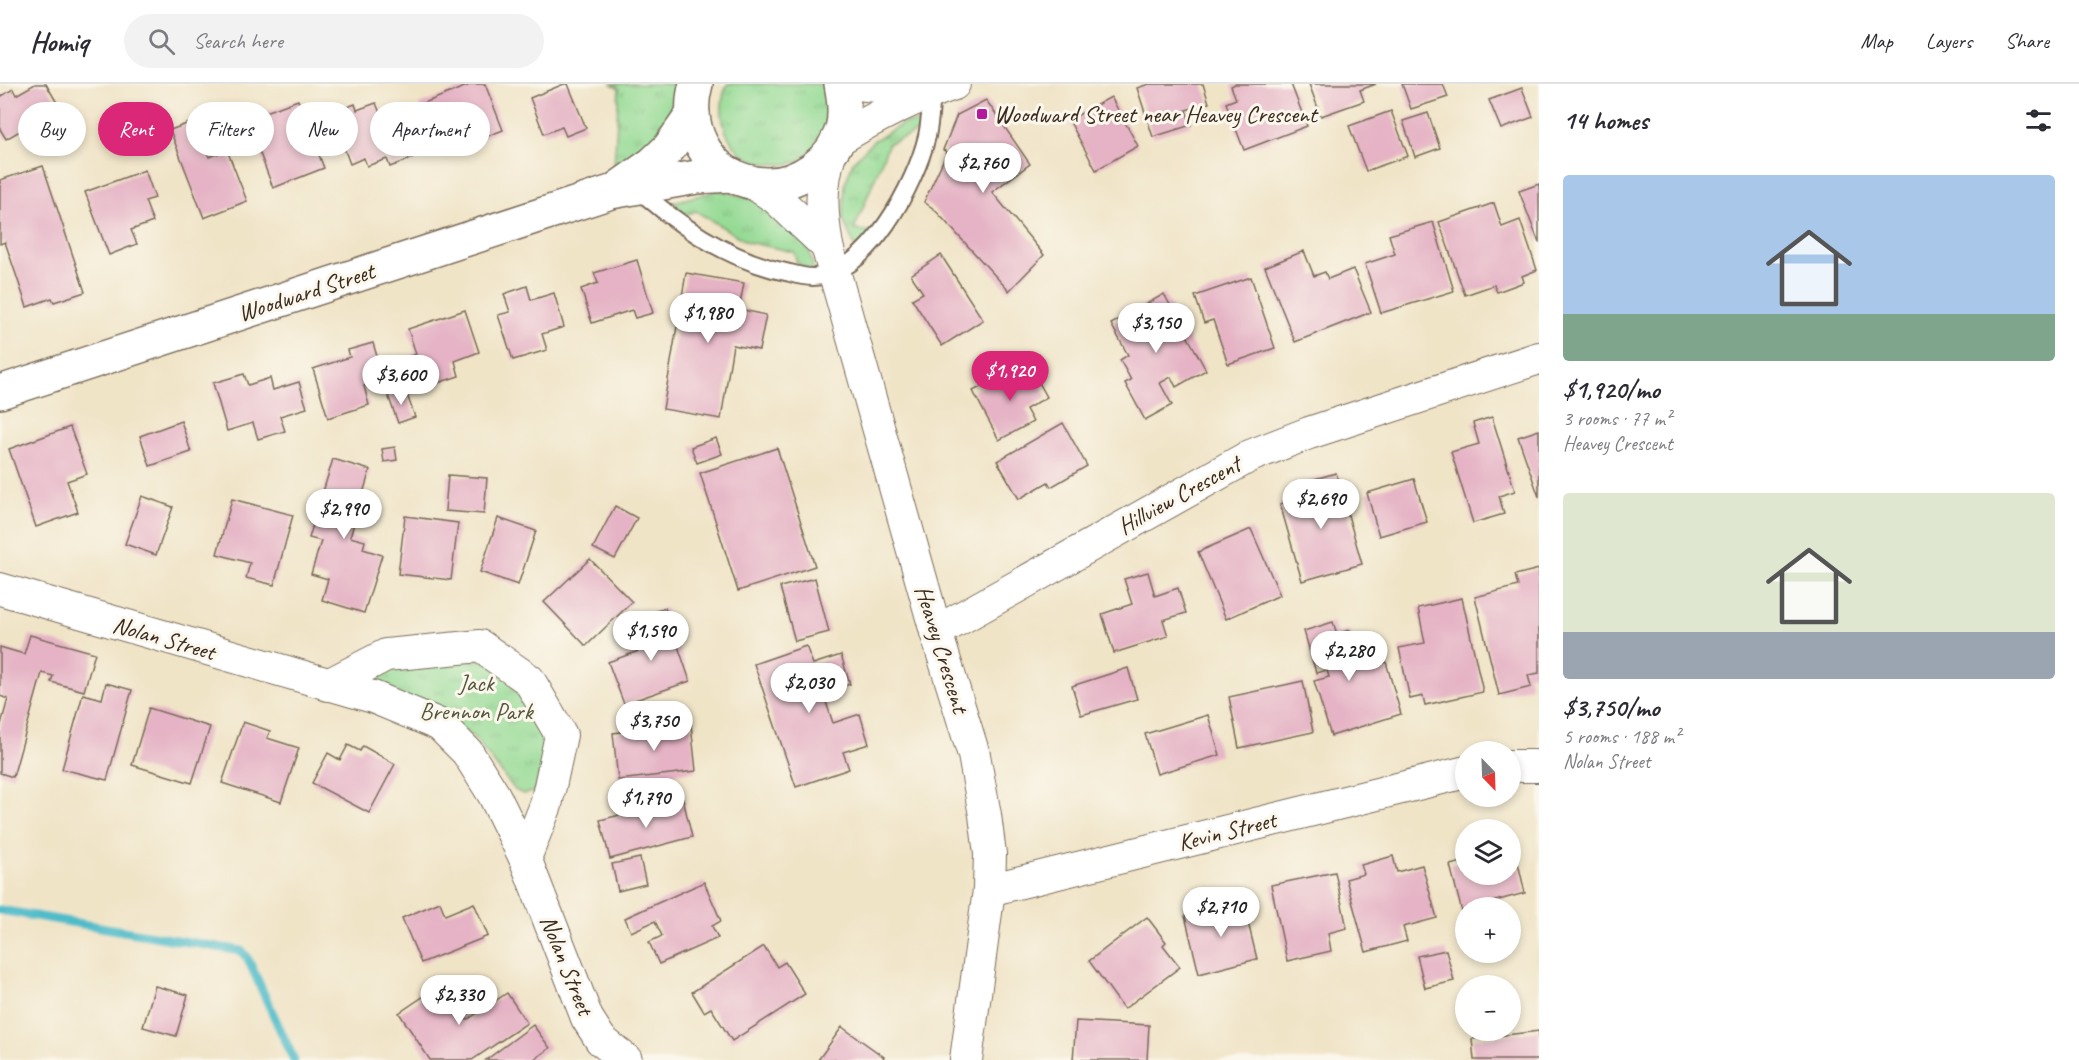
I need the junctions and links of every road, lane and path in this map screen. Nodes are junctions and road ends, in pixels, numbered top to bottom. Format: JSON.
{"nodes":[{"id":1,"x":841,"y":84,"type":"edge"},
{"id":2,"x":857,"y":84,"type":"edge"},
{"id":3,"x":943,"y":87,"type":"edge"},
{"id":4,"x":694,"y":99,"type":"edge"},
{"id":5,"x":833,"y":147,"type":"junction"},
{"id":6,"x":741,"y":178,"type":"junction"},
{"id":7,"x":624,"y":190,"type":"junction"},
{"id":8,"x":830,"y":260,"type":"junction"},
{"id":9,"x":1539,"y":358,"type":"edge"},
{"id":10,"x":0,"y":392,"type":"edge"},
{"id":11,"x":0,"y":589,"type":"edge"},
{"id":12,"x":936,"y":632,"type":"junction"},
{"id":13,"x":328,"y":685,"type":"junction"},
{"id":14,"x":1521,"y":766,"type":"edge"},
{"id":15,"x":1539,"y":766,"type":"edge"},
{"id":16,"x":1455,"y":775,"type":"edge"},
{"id":17,"x":525,"y":858,"type":"junction"},
{"id":18,"x":989,"y":890,"type":"junction"},
{"id":19,"x":626,"y":1060,"type":"edge"},
{"id":20,"x":966,"y":1060,"type":"edge"}],
"edges":[{"from":1,"to":5,"type":"street"},
{"from":2,"to":3,"type":"street"},
{"from":3,"to":5,"type":"street"},
{"from":3,"to":8,"type":"lane"},
{"from":4,"to":6,"type":"street"},
{"from":4,"to":7,"type":"street","name":"Woodward Street"},
{"from":5,"to":6,"type":"street","name":"Woodward Street"},
{"from":5,"to":8,"type":"street","name":"Heavey Crescent"},
{"from":6,"to":7,"type":"street","name":"Woodward Street"},
{"from":6,"to":8,"type":"street"},
{"from":7,"to":8,"type":"lane"},
{"from":7,"to":10,"type":"street","name":"Woodward Street"},
{"from":8,"to":12,"type":"street","name":"Heavey Crescent"},
{"from":9,"to":12,"type":"street","name":"Hillview Crescent"},
{"from":11,"to":13,"type":"street","name":"Nolan Street"},
{"from":12,"to":18,"type":"street","name":"Heavey Crescent"},
{"from":13,"to":17,"type":"street","name":"Nolan Street"},
{"from":13,"to":17,"type":"street"},
{"from":14,"to":15,"type":"street"},
{"from":16,"to":18,"type":"street","name":"Kevin Street"},
{"from":17,"to":19,"type":"street","name":"Nolan Street"},
{"from":18,"to":20,"type":"street","name":"Heavey Crescent"}]}
